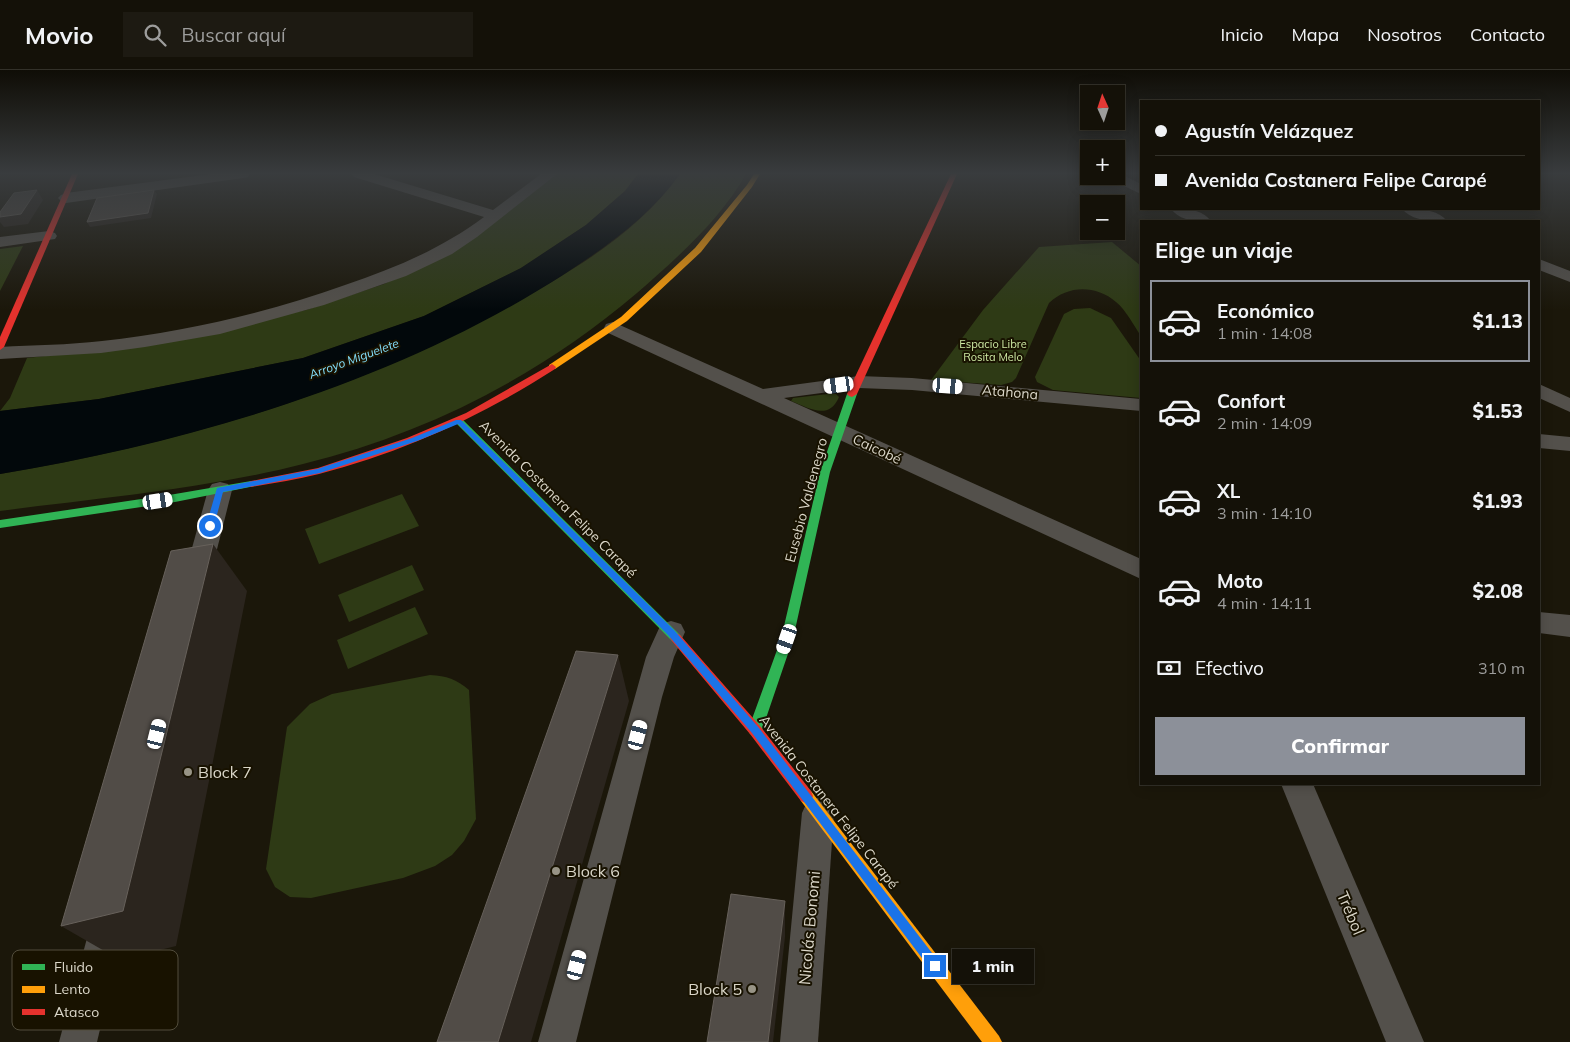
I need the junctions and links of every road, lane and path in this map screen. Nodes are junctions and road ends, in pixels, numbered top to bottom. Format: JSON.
{"nodes":[{"id":1,"x":56,"y":219,"type":"edge"},
{"id":2,"x":488,"y":219,"type":"edge"},
{"id":3,"x":723,"y":219,"type":"edge"},
{"id":4,"x":933,"y":219,"type":"edge"},
{"id":5,"x":49,"y":236,"type":"junction"},
{"id":6,"x":0,"y":242,"type":"edge"},
{"id":7,"x":1540,"y":264,"type":"edge"},
{"id":8,"x":1570,"y":277,"type":"edge"},
{"id":9,"x":613,"y":328,"type":"junction"},
{"id":10,"x":0,"y":347,"type":"edge"},
{"id":11,"x":0,"y":353,"type":"edge"},
{"id":12,"x":859,"y":382,"type":"junction"},
{"id":13,"x":1540,"y":391,"type":"edge"},
{"id":14,"x":760,"y":395,"type":"junction"},
{"id":15,"x":1140,"y":405,"type":"edge"},
{"id":16,"x":1570,"y":406,"type":"edge"},
{"id":17,"x":459,"y":421,"type":"junction"},
{"id":18,"x":839,"y":431,"type":"junction"},
{"id":19,"x":1540,"y":441,"type":"edge"},
{"id":20,"x":1570,"y":444,"type":"edge"},
{"id":21,"x":220,"y":490,"type":"junction"},
{"id":22,"x":0,"y":524,"type":"edge"},
{"id":23,"x":1140,"y":570,"type":"edge"},
{"id":24,"x":189,"y":608,"type":"edge"},
{"id":25,"x":1540,"y":623,"type":"edge"},
{"id":26,"x":1570,"y":626,"type":"edge"},
{"id":27,"x":671,"y":632,"type":"junction"},
{"id":28,"x":755,"y":730,"type":"junction"},
{"id":29,"x":1297,"y":785,"type":"edge"},
{"id":30,"x":818,"y":813,"type":"junction"},
{"id":31,"x":117,"y":888,"type":"edge"},
{"id":32,"x":101,"y":950,"type":"edge"},
{"id":33,"x":557,"y":1042,"type":"edge"},
{"id":34,"x":800,"y":1042,"type":"edge"},
{"id":35,"x":993,"y":1042,"type":"edge"},
{"id":36,"x":1405,"y":1042,"type":"edge"}],
"edges":[{"from":1,"to":5,"type":"street"},
{"from":2,"to":11,"type":"street"},
{"from":3,"to":9,"type":"street"},
{"from":4,"to":12,"type":"street","name":"Eusebio Valdenegro"},
{"from":5,"to":6,"type":"street"},
{"from":5,"to":10,"type":"street"},
{"from":7,"to":8,"type":"street"},
{"from":9,"to":14,"type":"street","name":"Caicobé"},
{"from":9,"to":17,"type":"street"},
{"from":12,"to":14,"type":"street","name":"Atahona"},
{"from":12,"to":15,"type":"street","name":"Atahona"},
{"from":12,"to":18,"type":"street","name":"Eusebio Valdenegro"},
{"from":13,"to":16,"type":"street"},
{"from":14,"to":18,"type":"street","name":"Caicobé"},
{"from":17,"to":21,"type":"street"},
{"from":17,"to":27,"type":"street","name":"Avenida Costanera Felipe Carapé"},
{"from":18,"to":23,"type":"street","name":"Caicobé"},
{"from":18,"to":28,"type":"street","name":"Eusebio Valdenegro"},
{"from":19,"to":20,"type":"street"},
{"from":21,"to":22,"type":"street"},
{"from":21,"to":24,"type":"street"},
{"from":25,"to":26,"type":"street"},
{"from":27,"to":28,"type":"street","name":"Avenida Costanera Felipe Carapé"},
{"from":27,"to":33,"type":"street"},
{"from":28,"to":30,"type":"street","name":"Avenida Costanera Felipe Carapé"},
{"from":29,"to":36,"type":"street","name":"Trébol"},
{"from":30,"to":34,"type":"street","name":"Nicolás Bonomi"},
{"from":30,"to":35,"type":"street","name":"Avenida Costanera Felipe Carapé"},
{"from":31,"to":32,"type":"street"}]}
